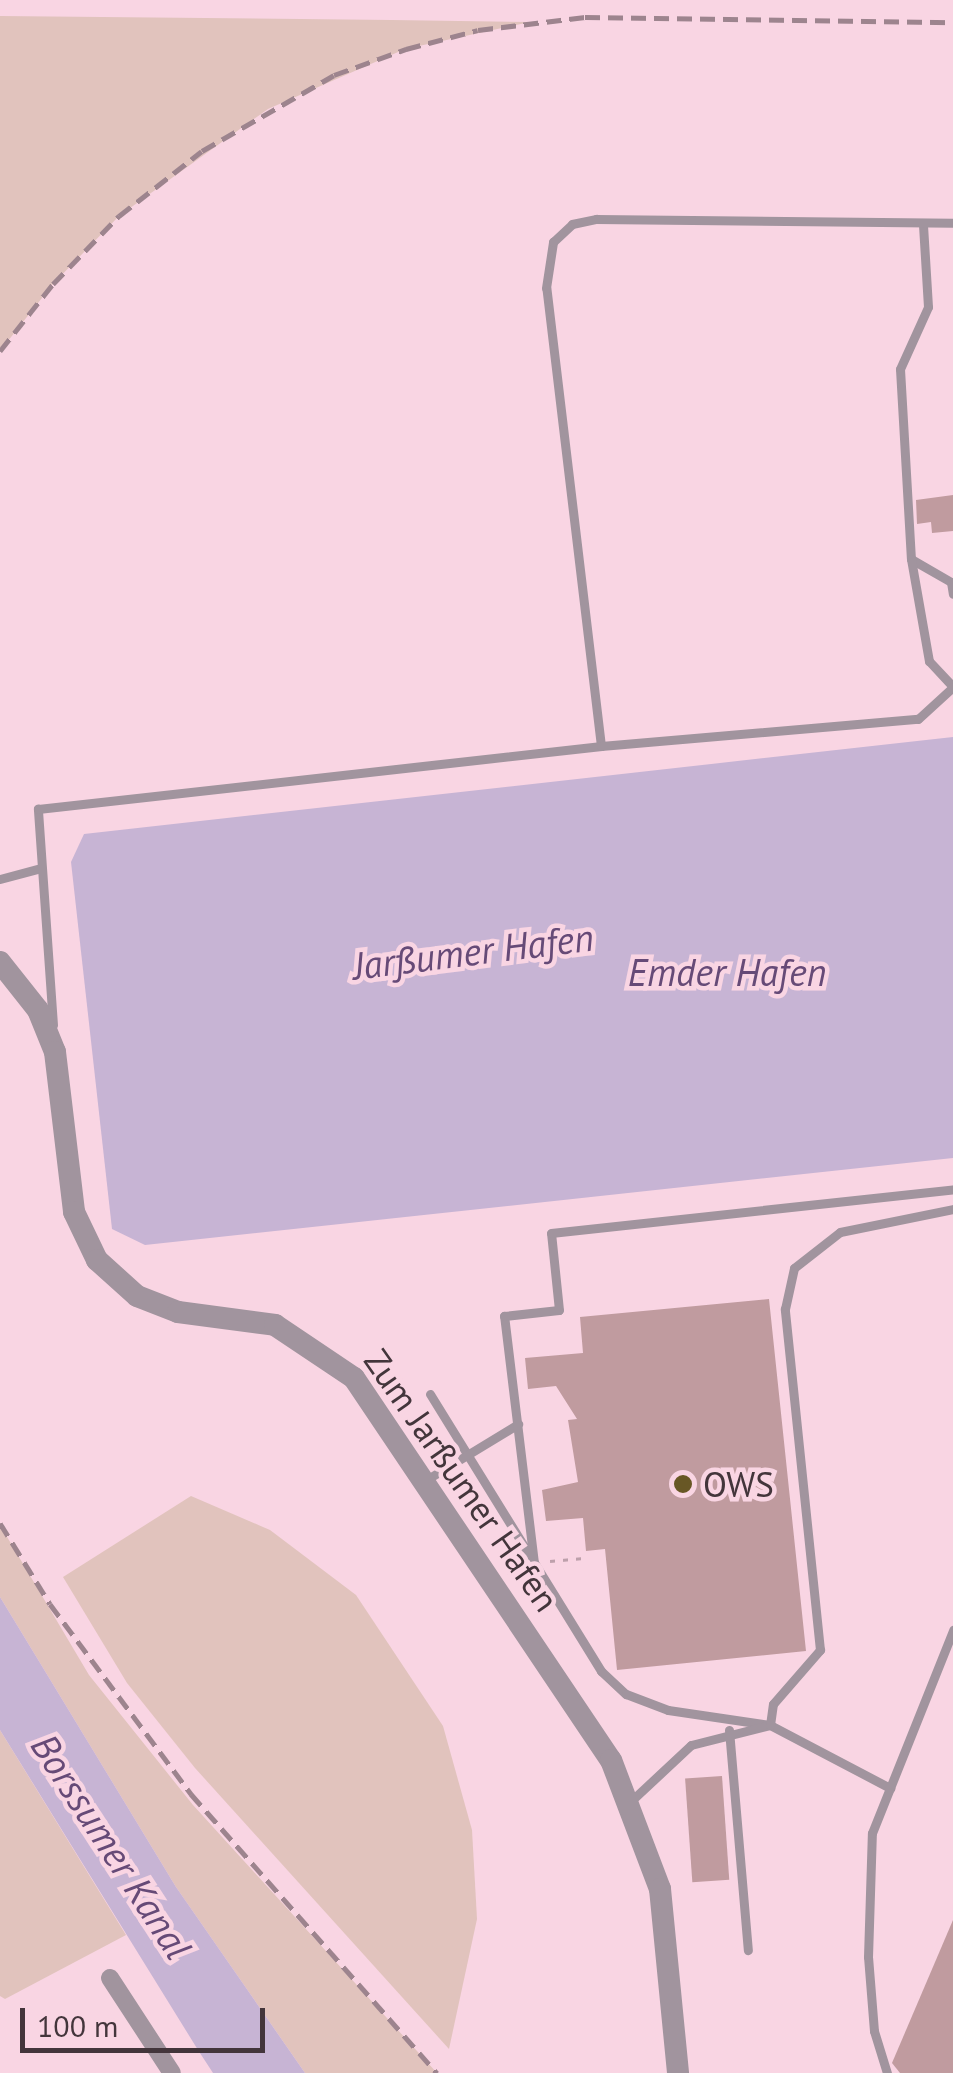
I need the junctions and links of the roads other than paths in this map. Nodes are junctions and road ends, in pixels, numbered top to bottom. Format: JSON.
{"nodes":[{"id":1,"x":953,"y":223,"type":"edge"},
{"id":2,"x":922,"y":225,"type":"junction"},
{"id":3,"x":912,"y":559,"type":"junction"},
{"id":4,"x":953,"y":594,"type":"edge"},
{"id":5,"x":953,"y":687,"type":"edge"},
{"id":6,"x":601,"y":746,"type":"junction"},
{"id":7,"x":42,"y":868,"type":"junction"},
{"id":8,"x":0,"y":879,"type":"edge"},
{"id":9,"x":0,"y":962,"type":"edge"},
{"id":10,"x":55,"y":1052,"type":"junction"},
{"id":11,"x":953,"y":1190,"type":"edge"},
{"id":12,"x":953,"y":1209,"type":"edge"},
{"id":13,"x":430,"y":1394,"type":"dead end"},
{"id":14,"x":518,"y":1424,"type":"junction"},
{"id":15,"x":467,"y":1454,"type":"junction"},
{"id":16,"x":425,"y":1480,"type":"junction"},
{"id":17,"x":534,"y":1563,"type":"junction"},
{"id":18,"x":953,"y":1630,"type":"edge"},
{"id":19,"x":770,"y":1726,"type":"junction"},
{"id":20,"x":730,"y":1730,"type":"junction"},
{"id":21,"x":890,"y":1788,"type":"junction"},
{"id":22,"x":631,"y":1801,"type":"junction"},
{"id":23,"x":748,"y":1950,"type":"dead end"},
{"id":24,"x":110,"y":1978,"type":"dead end"},
{"id":25,"x":172,"y":2073,"type":"edge"},
{"id":26,"x":678,"y":2073,"type":"edge"},
{"id":27,"x":887,"y":2073,"type":"edge"}],
"edges":[{"from":1,"to":2,"type":"lane"},
{"from":2,"to":3,"type":"lane"},
{"from":2,"to":6,"type":"lane"},
{"from":3,"to":4,"type":"lane"},
{"from":3,"to":5,"type":"lane"},
{"from":5,"to":6,"type":"lane"},
{"from":6,"to":7,"type":"lane"},
{"from":7,"to":8,"type":"lane"},
{"from":7,"to":10,"type":"lane"},
{"from":9,"to":10,"type":"street","name":"Zum Jarßumer Hafen"},
{"from":10,"to":16,"type":"street","name":"Zum Jarßumer Hafen"},
{"from":11,"to":14,"type":"lane"},
{"from":12,"to":19,"type":"lane"},
{"from":13,"to":15,"type":"lane"},
{"from":14,"to":15,"type":"lane"},
{"from":14,"to":17,"type":"lane"},
{"from":15,"to":16,"type":"lane"},
{"from":15,"to":17,"type":"lane"},
{"from":16,"to":22,"type":"street","name":"Zum Jarßumer Hafen"},
{"from":17,"to":19,"type":"lane"},
{"from":18,"to":21,"type":"lane"},
{"from":19,"to":20,"type":"lane"},
{"from":19,"to":21,"type":"lane"},
{"from":20,"to":22,"type":"lane"},
{"from":20,"to":23,"type":"lane"},
{"from":21,"to":27,"type":"lane"},
{"from":22,"to":26,"type":"street","name":"Zum Jarßumer Hafen"},
{"from":24,"to":25,"type":"street"}]}
